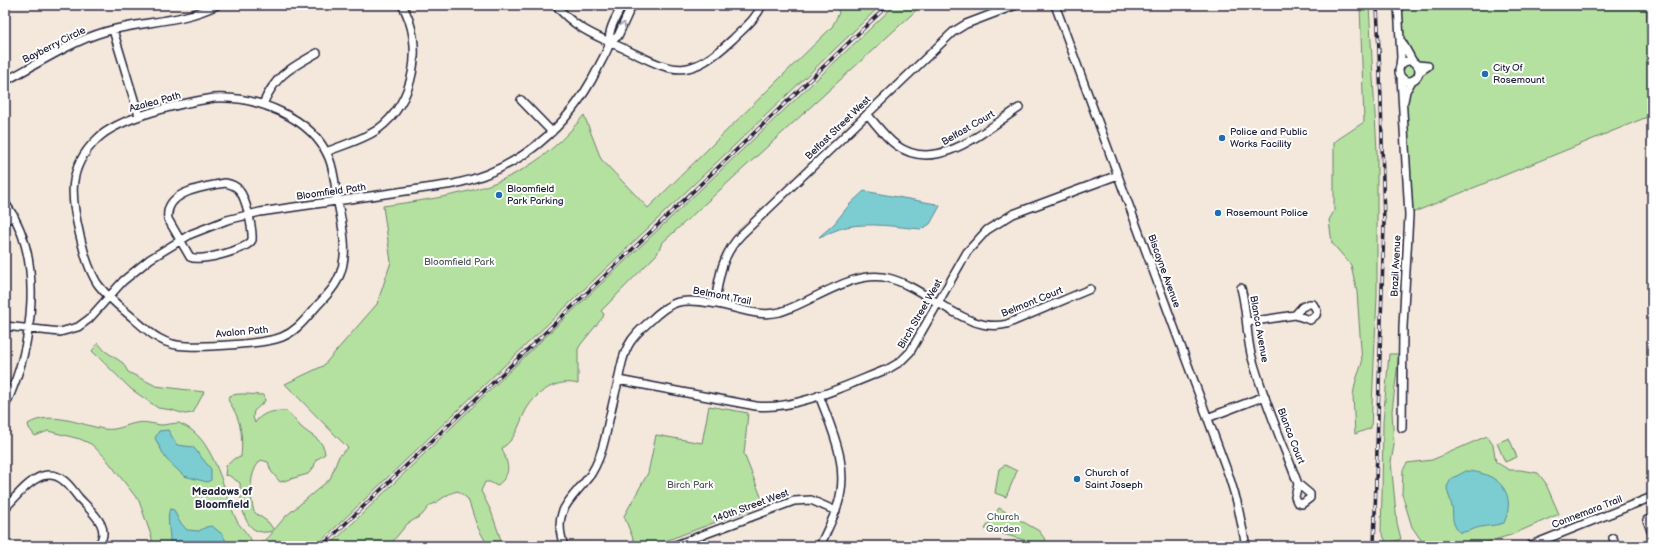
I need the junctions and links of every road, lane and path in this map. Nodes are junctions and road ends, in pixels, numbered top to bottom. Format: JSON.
{"nodes":[{"id":1,"x":217,"y":5,"type":"edge"},
{"id":2,"x":402,"y":5,"type":"edge"},
{"id":3,"x":556,"y":5,"type":"edge"},
{"id":4,"x":622,"y":5,"type":"edge"},
{"id":5,"x":632,"y":5,"type":"edge"},
{"id":6,"x":762,"y":5,"type":"edge"},
{"id":7,"x":1016,"y":5,"type":"edge"},
{"id":8,"x":1055,"y":5,"type":"edge"},
{"id":9,"x":1398,"y":5,"type":"edge"},
{"id":10,"x":112,"y":30,"type":"junction"},
{"id":11,"x":1399,"y":36,"type":"junction"},
{"id":12,"x":610,"y":42,"type":"junction"},
{"id":13,"x":317,"y":53,"type":"dead end"},
{"id":14,"x":1400,"y":66,"type":"junction"},
{"id":15,"x":1416,"y":66,"type":"junction"},
{"id":16,"x":1400,"y":77,"type":"junction"},
{"id":17,"x":5,"y":81,"type":"edge"},
{"id":18,"x":1412,"y":81,"type":"junction"},
{"id":19,"x":521,"y":100,"type":"dead end"},
{"id":20,"x":263,"y":104,"type":"junction"},
{"id":21,"x":1403,"y":105,"type":"junction"},
{"id":22,"x":1019,"y":108,"type":"dead end"},
{"id":23,"x":867,"y":114,"type":"junction"},
{"id":24,"x":139,"y":116,"type":"junction"},
{"id":25,"x":552,"y":132,"type":"junction"},
{"id":26,"x":326,"y":152,"type":"junction"},
{"id":27,"x":1118,"y":175,"type":"junction"},
{"id":28,"x":338,"y":201,"type":"junction"},
{"id":29,"x":5,"y":203,"type":"edge"},
{"id":30,"x":248,"y":214,"type":"junction"},
{"id":31,"x":14,"y":216,"type":"junction"},
{"id":32,"x":5,"y":221,"type":"edge"},
{"id":33,"x":179,"y":240,"type":"junction"},
{"id":34,"x":1241,"y":288,"type":"dead end"},
{"id":35,"x":1090,"y":289,"type":"dead end"},
{"id":36,"x":108,"y":296,"type":"junction"},
{"id":37,"x":938,"y":302,"type":"junction"},
{"id":38,"x":716,"y":303,"type":"junction"},
{"id":39,"x":1296,"y":315,"type":"dead end"},
{"id":40,"x":1248,"y":322,"type":"junction"},
{"id":41,"x":5,"y":326,"type":"edge"},
{"id":42,"x":29,"y":329,"type":"junction"},
{"id":43,"x":618,"y":380,"type":"junction"},
{"id":44,"x":819,"y":395,"type":"junction"},
{"id":45,"x":1265,"y":396,"type":"junction"},
{"id":46,"x":5,"y":406,"type":"edge"},
{"id":47,"x":1207,"y":418,"type":"junction"},
{"id":48,"x":1402,"y":428,"type":"dead end"},
{"id":49,"x":1298,"y":484,"type":"dead end"},
{"id":50,"x":1652,"y":497,"type":"edge"},
{"id":51,"x":5,"y":508,"type":"edge"},
{"id":52,"x":836,"y":511,"type":"junction"},
{"id":53,"x":1647,"y":520,"type":"dead end"},
{"id":54,"x":1652,"y":533,"type":"edge"},
{"id":55,"x":1613,"y":538,"type":"dead end"},
{"id":56,"x":97,"y":546,"type":"edge"},
{"id":57,"x":564,"y":546,"type":"edge"},
{"id":58,"x":673,"y":546,"type":"edge"},
{"id":59,"x":820,"y":546,"type":"edge"},
{"id":60,"x":1246,"y":546,"type":"edge"},
{"id":61,"x":1528,"y":546,"type":"edge"},
{"id":62,"x":1616,"y":546,"type":"edge"}],
"edges":[{"from":1,"to":10,"type":"street","name":"Bayberry Circle"},
{"from":2,"to":26,"type":"street"},
{"from":3,"to":12,"type":"street"},
{"from":4,"to":12,"type":"street","name":"Bloomfield Path"},
{"from":12,"to":5,"type":"street","name":"Bloomfield Path","one_way":true},
{"from":6,"to":12,"type":"street"},
{"from":7,"to":23,"type":"street","name":"Belfast Street West"},
{"from":8,"to":27,"type":"street","name":"Biscayne Avenue"},
{"from":9,"to":11,"type":"street","name":"Brazil Avenue"},
{"from":10,"to":17,"type":"street","name":"Bayberry Circle"},
{"from":10,"to":24,"type":"street"},
{"from":11,"to":14,"type":"street","name":"Brazil Avenue"},
{"from":11,"to":15,"type":"street","name":"Brazil Avenue"},
{"from":12,"to":25,"type":"street","name":"Bloomfield Path"},
{"from":13,"to":20,"type":"street"},
{"from":14,"to":15,"type":"street"},
{"from":14,"to":16,"type":"street","name":"Brazil Avenue"},
{"from":15,"to":18,"type":"street","name":"Brazil Avenue"},
{"from":16,"to":18,"type":"street"},
{"from":16,"to":21,"type":"street","name":"Brazil Avenue"},
{"from":18,"to":21,"type":"street","name":"Brazil Avenue"},
{"from":19,"to":25,"type":"street"},
{"from":20,"to":24,"type":"street","name":"Azalea Path"},
{"from":20,"to":26,"type":"street","name":"Azalea Path"},
{"from":21,"to":48,"type":"street","name":"Brazil Avenue"},
{"from":22,"to":23,"type":"street","name":"Belfast Court"},
{"from":23,"to":38,"type":"street","name":"Belfast Street West"},
{"from":24,"to":36,"type":"street","name":"Azalea Path"},
{"from":25,"to":28,"type":"street","name":"Bloomfield Path"},
{"from":26,"to":28,"type":"street","name":"Azalea Path"},
{"from":27,"to":37,"type":"street","name":"Birch Street West"},
{"from":27,"to":47,"type":"street","name":"Biscayne Avenue"},
{"from":28,"to":30,"type":"street","name":"Bloomfield Path"},
{"from":28,"to":36,"type":"street","name":"Avalon Path"},
{"from":29,"to":31,"type":"street"},
{"from":30,"to":33,"type":"street","name":"Bloomfield Path"},
{"from":30,"to":33,"type":"street"},
{"from":30,"to":33,"type":"street"},
{"from":31,"to":32,"type":"street"},
{"from":31,"to":42,"type":"street"},
{"from":33,"to":36,"type":"street","name":"Bloomfield Path"},
{"from":34,"to":40,"type":"street","name":"Blanca Avenue"},
{"from":35,"to":37,"type":"street","name":"Belmont Court"},
{"from":36,"to":42,"type":"street","name":"Bloomfield Path"},
{"from":37,"to":38,"type":"street","name":"Belmont Trail"},
{"from":37,"to":44,"type":"street","name":"Birch Street West"},
{"from":38,"to":43,"type":"street","name":"Belmont Trail"},
{"from":39,"to":40,"type":"street"},
{"from":40,"to":45,"type":"street","name":"Blanca Avenue"},
{"from":41,"to":42,"type":"street","name":"Bloomfield Path"},
{"from":42,"to":46,"type":"street"},
{"from":43,"to":44,"type":"street","name":"Birch Street West"},
{"from":43,"to":57,"type":"street","name":"Belmont Trail"},
{"from":44,"to":52,"type":"street"},
{"from":45,"to":47,"type":"street"},
{"from":45,"to":49,"type":"street","name":"Blanca Court"},
{"from":47,"to":60,"type":"street","name":"Biscayne Avenue"},
{"from":50,"to":61,"type":"street","name":"Connemara Trail"},
{"from":51,"to":56,"type":"street"},
{"from":52,"to":58,"type":"street","name":"140th Street West"},
{"from":52,"to":59,"type":"street"},
{"from":53,"to":54,"type":"street"},
{"from":55,"to":62,"type":"street"}]}
